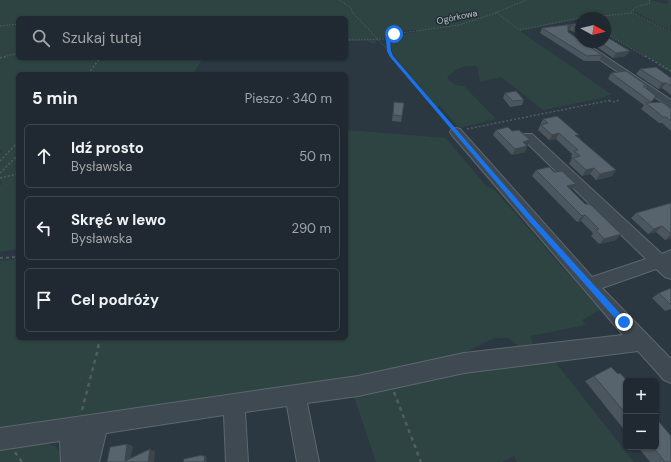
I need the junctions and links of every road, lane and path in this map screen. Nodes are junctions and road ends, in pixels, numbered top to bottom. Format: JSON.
{"nodes":[{"id":1,"x":339,"y":0,"type":"edge"},
{"id":2,"x":526,"y":0,"type":"edge"},
{"id":3,"x":649,"y":0,"type":"edge"},
{"id":4,"x":496,"y":12,"type":"junction"},
{"id":5,"x":632,"y":12,"type":"junction"},
{"id":6,"x":611,"y":14,"type":"edge"},
{"id":7,"x":575,"y":19,"type":"edge"},
{"id":8,"x":16,"y":24,"type":"edge"},
{"id":9,"x":0,"y":26,"type":"edge"},
{"id":10,"x":671,"y":32,"type":"edge"},
{"id":11,"x":611,"y":36,"type":"edge"},
{"id":12,"x":388,"y":39,"type":"junction"},
{"id":13,"x":348,"y":40,"type":"edge"},
{"id":14,"x":377,"y":40,"type":"junction"},
{"id":15,"x":589,"y":48,"type":"edge"},
{"id":16,"x":389,"y":51,"type":"junction"},
{"id":17,"x":16,"y":54,"type":"edge"},
{"id":18,"x":0,"y":58,"type":"edge"},
{"id":19,"x":98,"y":60,"type":"edge"},
{"id":20,"x":671,"y":71,"type":"edge"},
{"id":21,"x":90,"y":72,"type":"edge"},
{"id":22,"x":611,"y":100,"type":"dead end"},
{"id":23,"x":620,"y":100,"type":"dead end"},
{"id":24,"x":608,"y":101,"type":"junction"},
{"id":25,"x":671,"y":105,"type":"edge"},
{"id":26,"x":456,"y":132,"type":"junction"},
{"id":27,"x":528,"y":136,"type":"edge"},
{"id":28,"x":16,"y":144,"type":"edge"},
{"id":29,"x":16,"y":158,"type":"edge"},
{"id":30,"x":0,"y":161,"type":"edge"},
{"id":31,"x":0,"y":173,"type":"edge"},
{"id":32,"x":16,"y":174,"type":"edge"},
{"id":33,"x":0,"y":178,"type":"edge"},
{"id":34,"x":16,"y":256,"type":"edge"},
{"id":35,"x":0,"y":258,"type":"edge"},
{"id":36,"x":667,"y":263,"type":"edge"},
{"id":37,"x":589,"y":285,"type":"junction"},
{"id":38,"x":99,"y":340,"type":"edge"},
{"id":39,"x":642,"y":342,"type":"junction"},
{"id":40,"x":671,"y":373,"type":"edge"},
{"id":41,"x":389,"y":380,"type":"junction"},
{"id":42,"x":295,"y":396,"type":"junction"},
{"id":43,"x":234,"y":403,"type":"junction"},
{"id":44,"x":82,"y":426,"type":"junction"},
{"id":45,"x":0,"y":439,"type":"edge"},
{"id":46,"x":72,"y":462,"type":"edge"},
{"id":47,"x":88,"y":462,"type":"edge"},
{"id":48,"x":237,"y":462,"type":"edge"},
{"id":49,"x":308,"y":462,"type":"edge"},
{"id":50,"x":421,"y":462,"type":"edge"}],
"edges":[{"from":1,"to":14,"type":"path"},
{"from":2,"to":4,"type":"path","name":"Ogórkowa"},
{"from":3,"to":5,"type":"path"},
{"from":4,"to":7,"type":"path"},
{"from":4,"to":12,"type":"path","name":"Ogórkowa"},
{"from":5,"to":6,"type":"path"},
{"from":5,"to":10,"type":"path"},
{"from":8,"to":9,"type":"path"},
{"from":11,"to":20,"type":"path"},
{"from":12,"to":14,"type":"path","name":"Ogórkowa"},
{"from":12,"to":16,"type":"path"},
{"from":13,"to":14,"type":"path","name":"Ogórkowa"},
{"from":14,"to":16,"type":"path"},
{"from":15,"to":25,"type":"street"},
{"from":16,"to":26,"type":"path"},
{"from":17,"to":18,"type":"path"},
{"from":19,"to":21,"type":"path"},
{"from":22,"to":24,"type":"path"},
{"from":23,"to":24,"type":"path"},
{"from":24,"to":26,"type":"path"},
{"from":26,"to":37,"type":"street"},
{"from":27,"to":36,"type":"street"},
{"from":28,"to":30,"type":"path"},
{"from":29,"to":31,"type":"path"},
{"from":32,"to":33,"type":"path"},
{"from":34,"to":35,"type":"path"},
{"from":36,"to":37,"type":"street"},
{"from":37,"to":39,"type":"street"},
{"from":38,"to":44,"type":"path"},
{"from":39,"to":40,"type":"street"},
{"from":39,"to":41,"type":"street"},
{"from":41,"to":42,"type":"street"},
{"from":41,"to":50,"type":"path"},
{"from":42,"to":43,"type":"street"},
{"from":42,"to":49,"type":"street"},
{"from":43,"to":44,"type":"street"},
{"from":43,"to":48,"type":"street"},
{"from":44,"to":45,"type":"street"},
{"from":44,"to":46,"type":"street"},
{"from":44,"to":47,"type":"street"}]}
